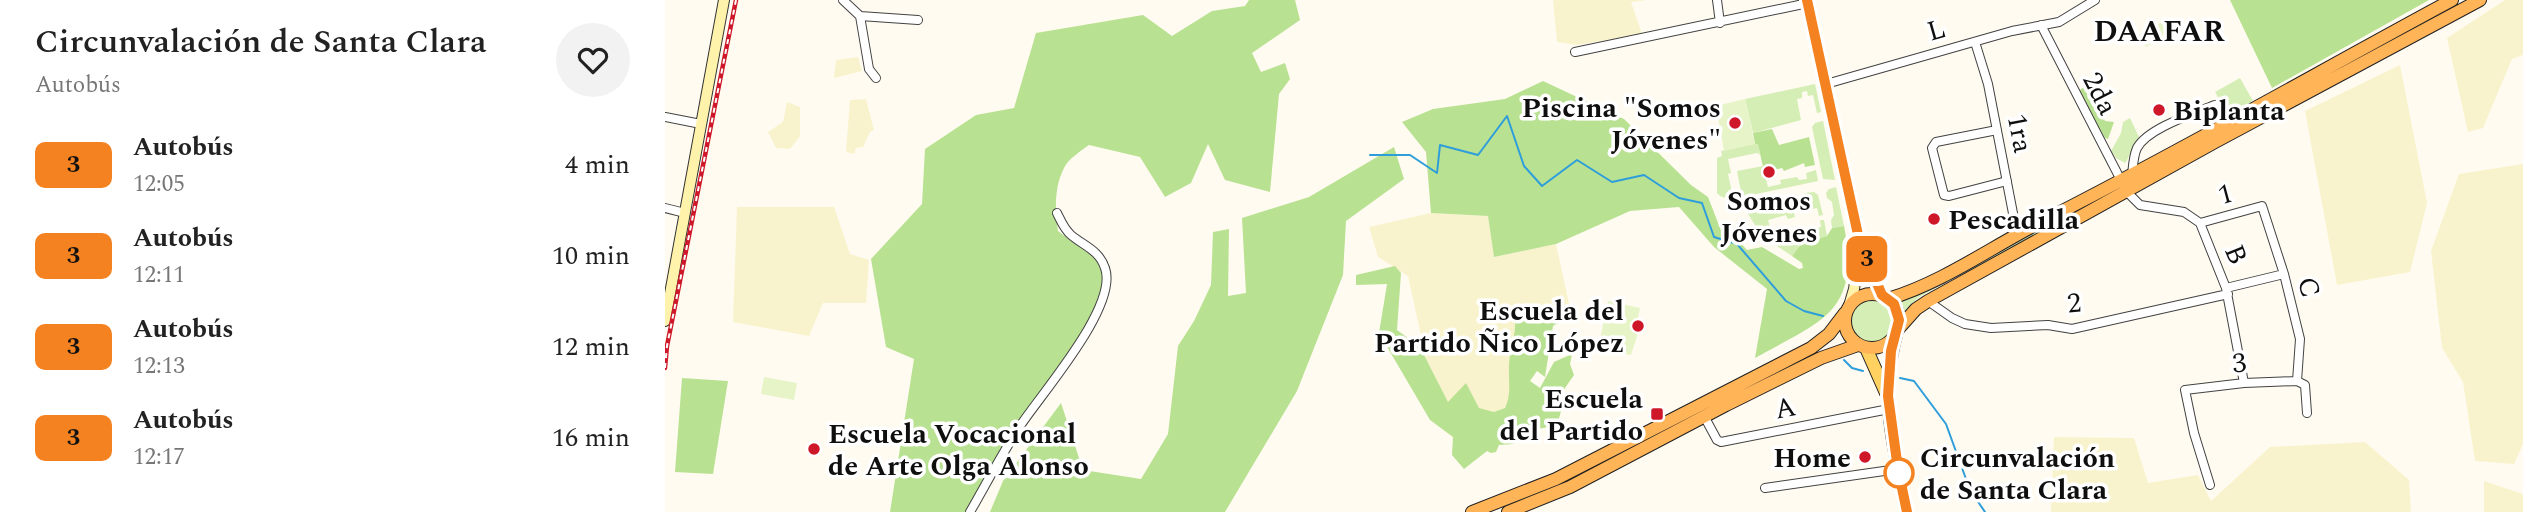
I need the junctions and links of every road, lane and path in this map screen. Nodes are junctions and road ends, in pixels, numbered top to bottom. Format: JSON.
{"nodes":[{"id":1,"x":724,"y":0,"type":"edge"},
{"id":2,"x":843,"y":0,"type":"edge"},
{"id":3,"x":1717,"y":0,"type":"edge"},
{"id":4,"x":2095,"y":0,"type":"edge"},
{"id":5,"x":2452,"y":0,"type":"edge"},
{"id":6,"x":2480,"y":0,"type":"edge"},
{"id":7,"x":1808,"y":2,"type":"edge"},
{"id":8,"x":860,"y":16,"type":"junction"},
{"id":9,"x":918,"y":20,"type":"dead end"},
{"id":10,"x":1720,"y":23,"type":"junction"},
{"id":11,"x":2041,"y":25,"type":"junction"},
{"id":12,"x":1975,"y":42,"type":"junction"},
{"id":13,"x":1576,"y":52,"type":"dead end"},
{"id":14,"x":876,"y":78,"type":"dead end"},
{"id":15,"x":1826,"y":84,"type":"junction"},
{"id":16,"x":665,"y":117,"type":"edge"},
{"id":17,"x":701,"y":124,"type":"junction"},
{"id":18,"x":2224,"y":124,"type":"junction"},
{"id":19,"x":1997,"y":130,"type":"junction"},
{"id":20,"x":2007,"y":181,"type":"junction"},
{"id":21,"x":2127,"y":183,"type":"junction"},
{"id":22,"x":2262,"y":206,"type":"joint"},
{"id":23,"x":665,"y":208,"type":"edge"},
{"id":24,"x":685,"y":213,"type":"junction"},
{"id":25,"x":1057,"y":213,"type":"dead end"},
{"id":26,"x":2200,"y":223,"type":"junction"},
{"id":27,"x":2017,"y":234,"type":"junction"},
{"id":28,"x":1860,"y":244,"type":"junction"},
{"id":29,"x":2284,"y":274,"type":"junction"},
{"id":30,"x":2227,"y":291,"type":"junction"},
{"id":31,"x":1885,"y":297,"type":"junction"},
{"id":32,"x":1928,"y":301,"type":"junction"},
{"id":33,"x":1847,"y":310,"type":"junction"},
{"id":34,"x":665,"y":321,"type":"edge"},
{"id":35,"x":1897,"y":331,"type":"junction"},
{"id":36,"x":1862,"y":346,"type":"junction"},
{"id":37,"x":2297,"y":381,"type":"junction"},
{"id":38,"x":2244,"y":383,"type":"junction"},
{"id":39,"x":1888,"y":403,"type":"junction"},
{"id":40,"x":2307,"y":413,"type":"dead end"},
{"id":41,"x":1704,"y":416,"type":"junction"},
{"id":42,"x":1898,"y":469,"type":"junction"},
{"id":43,"x":2210,"y":485,"type":"dead end"},
{"id":44,"x":1765,"y":488,"type":"dead end"},
{"id":45,"x":969,"y":512,"type":"edge"},
{"id":46,"x":1472,"y":512,"type":"edge"},
{"id":47,"x":1508,"y":512,"type":"edge"},
{"id":48,"x":1907,"y":512,"type":"edge"}],
"edges":[{"from":1,"to":17,"type":"main road"},
{"from":2,"to":8,"type":"street"},
{"from":3,"to":10,"type":"street"},
{"from":4,"to":11,"type":"street","name":"L"},
{"from":5,"to":18,"type":"highway"},
{"from":6,"to":21,"type":"highway"},
{"from":7,"to":10,"type":"street"},
{"from":7,"to":15,"type":"main road"},
{"from":8,"to":9,"type":"street"},
{"from":8,"to":14,"type":"street"},
{"from":10,"to":13,"type":"street"},
{"from":11,"to":12,"type":"street","name":"L"},
{"from":11,"to":21,"type":"street","name":"2da"},
{"from":12,"to":15,"type":"street","name":"L"},
{"from":12,"to":19,"type":"street","name":"1ra"},
{"from":15,"to":28,"type":"main road"},
{"from":16,"to":17,"type":"street"},
{"from":17,"to":24,"type":"main road"},
{"from":18,"to":21,"type":"highway"},
{"from":18,"to":21,"type":"street"},
{"from":19,"to":20,"type":"street","name":"1ra"},
{"from":19,"to":20,"type":"street"},
{"from":20,"to":27,"type":"street","name":"1ra"},
{"from":21,"to":26,"type":"street","name":"B"},
{"from":21,"to":27,"type":"highway"},
{"from":21,"to":32,"type":"highway"},
{"from":22,"to":26,"type":"street","name":"1"},
{"from":22,"to":29,"type":"street","name":"C"},
{"from":23,"to":24,"type":"street"},
{"from":24,"to":34,"type":"main road"},
{"from":25,"to":45,"type":"street"},
{"from":26,"to":30,"type":"street","name":"B"},
{"from":27,"to":31,"type":"highway"},
{"from":28,"to":31,"type":"main road"},
{"from":28,"to":33,"type":"main road"},
{"from":29,"to":30,"type":"street","name":"2"},
{"from":29,"to":37,"type":"street","name":"C"},
{"from":30,"to":32,"type":"street","name":"2"},
{"from":30,"to":38,"type":"street","name":"B"},
{"from":31,"to":33,"type":"highway"},
{"from":31,"to":35,"type":"highway"},
{"from":32,"to":35,"type":"highway"},
{"from":33,"to":36,"type":"highway"},
{"from":33,"to":46,"type":"highway"},
{"from":35,"to":36,"type":"highway"},
{"from":35,"to":39,"type":"main road"},
{"from":36,"to":39,"type":"main road"},
{"from":36,"to":41,"type":"highway"},
{"from":37,"to":38,"type":"street","name":"3"},
{"from":37,"to":40,"type":"street"},
{"from":38,"to":43,"type":"street","name":"3"},
{"from":39,"to":41,"type":"street","name":"A"},
{"from":39,"to":42,"type":"main road"},
{"from":41,"to":47,"type":"highway"},
{"from":42,"to":44,"type":"street"},
{"from":42,"to":48,"type":"main road"}]}
